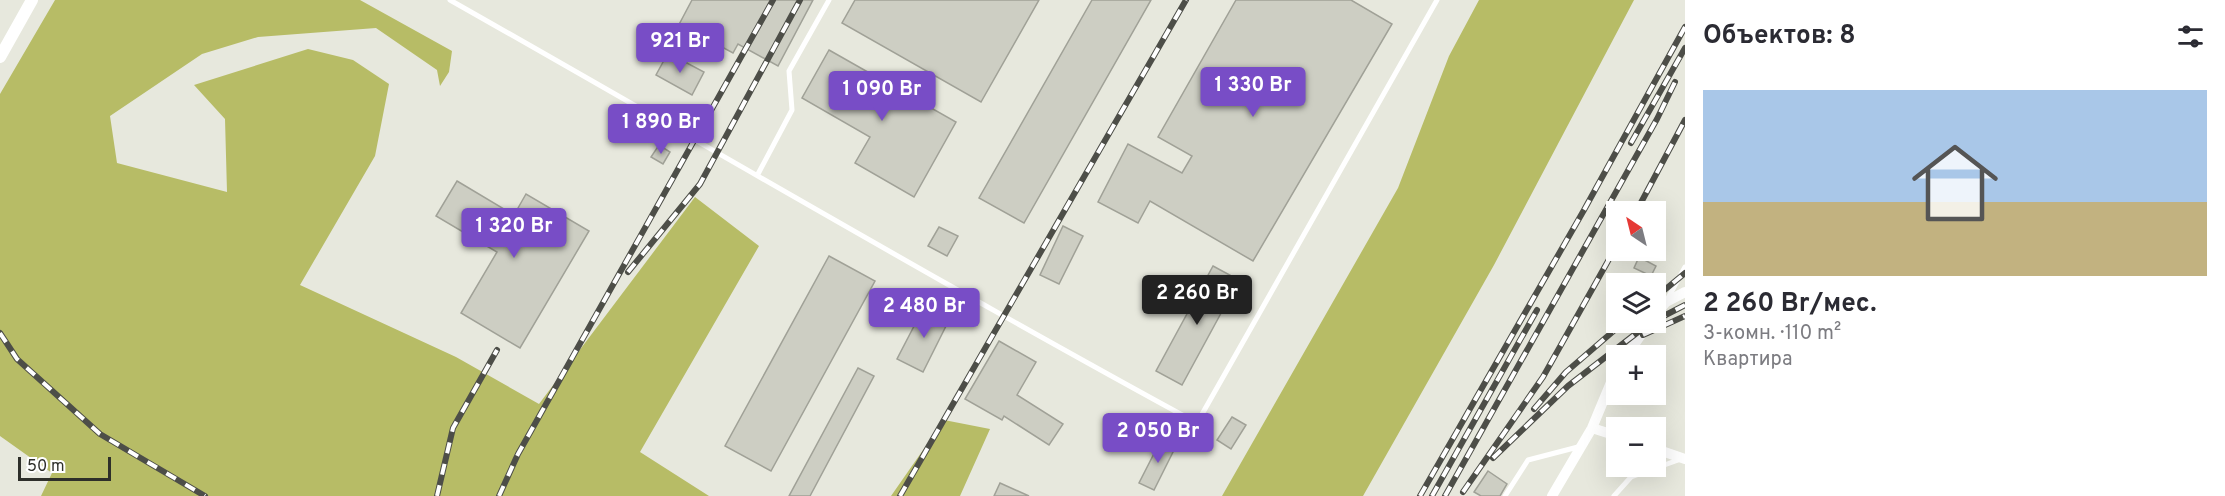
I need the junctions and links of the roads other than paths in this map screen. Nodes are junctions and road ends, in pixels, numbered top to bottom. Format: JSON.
{"nodes":[{"id":1,"x":32,"y":0,"type":"edge"},
{"id":2,"x":450,"y":0,"type":"edge"},
{"id":3,"x":829,"y":0,"type":"edge"},
{"id":4,"x":1437,"y":0,"type":"edge"},
{"id":5,"x":0,"y":57,"type":"edge"},
{"id":6,"x":758,"y":174,"type":"junction"},
{"id":7,"x":1685,"y":267,"type":"edge"},
{"id":8,"x":1685,"y":292,"type":"edge"},
{"id":9,"x":1666,"y":302,"type":"joint"},
{"id":10,"x":1606,"y":394,"type":"edge"},
{"id":11,"x":1592,"y":428,"type":"junction"},
{"id":12,"x":1606,"y":432,"type":"edge"},
{"id":13,"x":1581,"y":446,"type":"junction"},
{"id":14,"x":1666,"y":453,"type":"edge"},
{"id":15,"x":1684,"y":459,"type":"edge"},
{"id":16,"x":1505,"y":496,"type":"edge"},
{"id":17,"x":1552,"y":496,"type":"edge"},
{"id":18,"x":1614,"y":496,"type":"edge"}],
"edges":[{"from":1,"to":5,"type":"street"},
{"from":2,"to":6,"type":"lane"},
{"from":3,"to":6,"type":"lane"},
{"from":4,"to":6,"type":"lane"},
{"from":7,"to":9,"type":"lane"},
{"from":8,"to":9,"type":"street"},
{"from":10,"to":11,"type":"street"},
{"from":11,"to":12,"type":"street"},
{"from":11,"to":13,"type":"street"},
{"from":13,"to":16,"type":"lane"},
{"from":13,"to":17,"type":"street"},
{"from":14,"to":15,"type":"street"},
{"from":15,"to":18,"type":"lane"}]}
